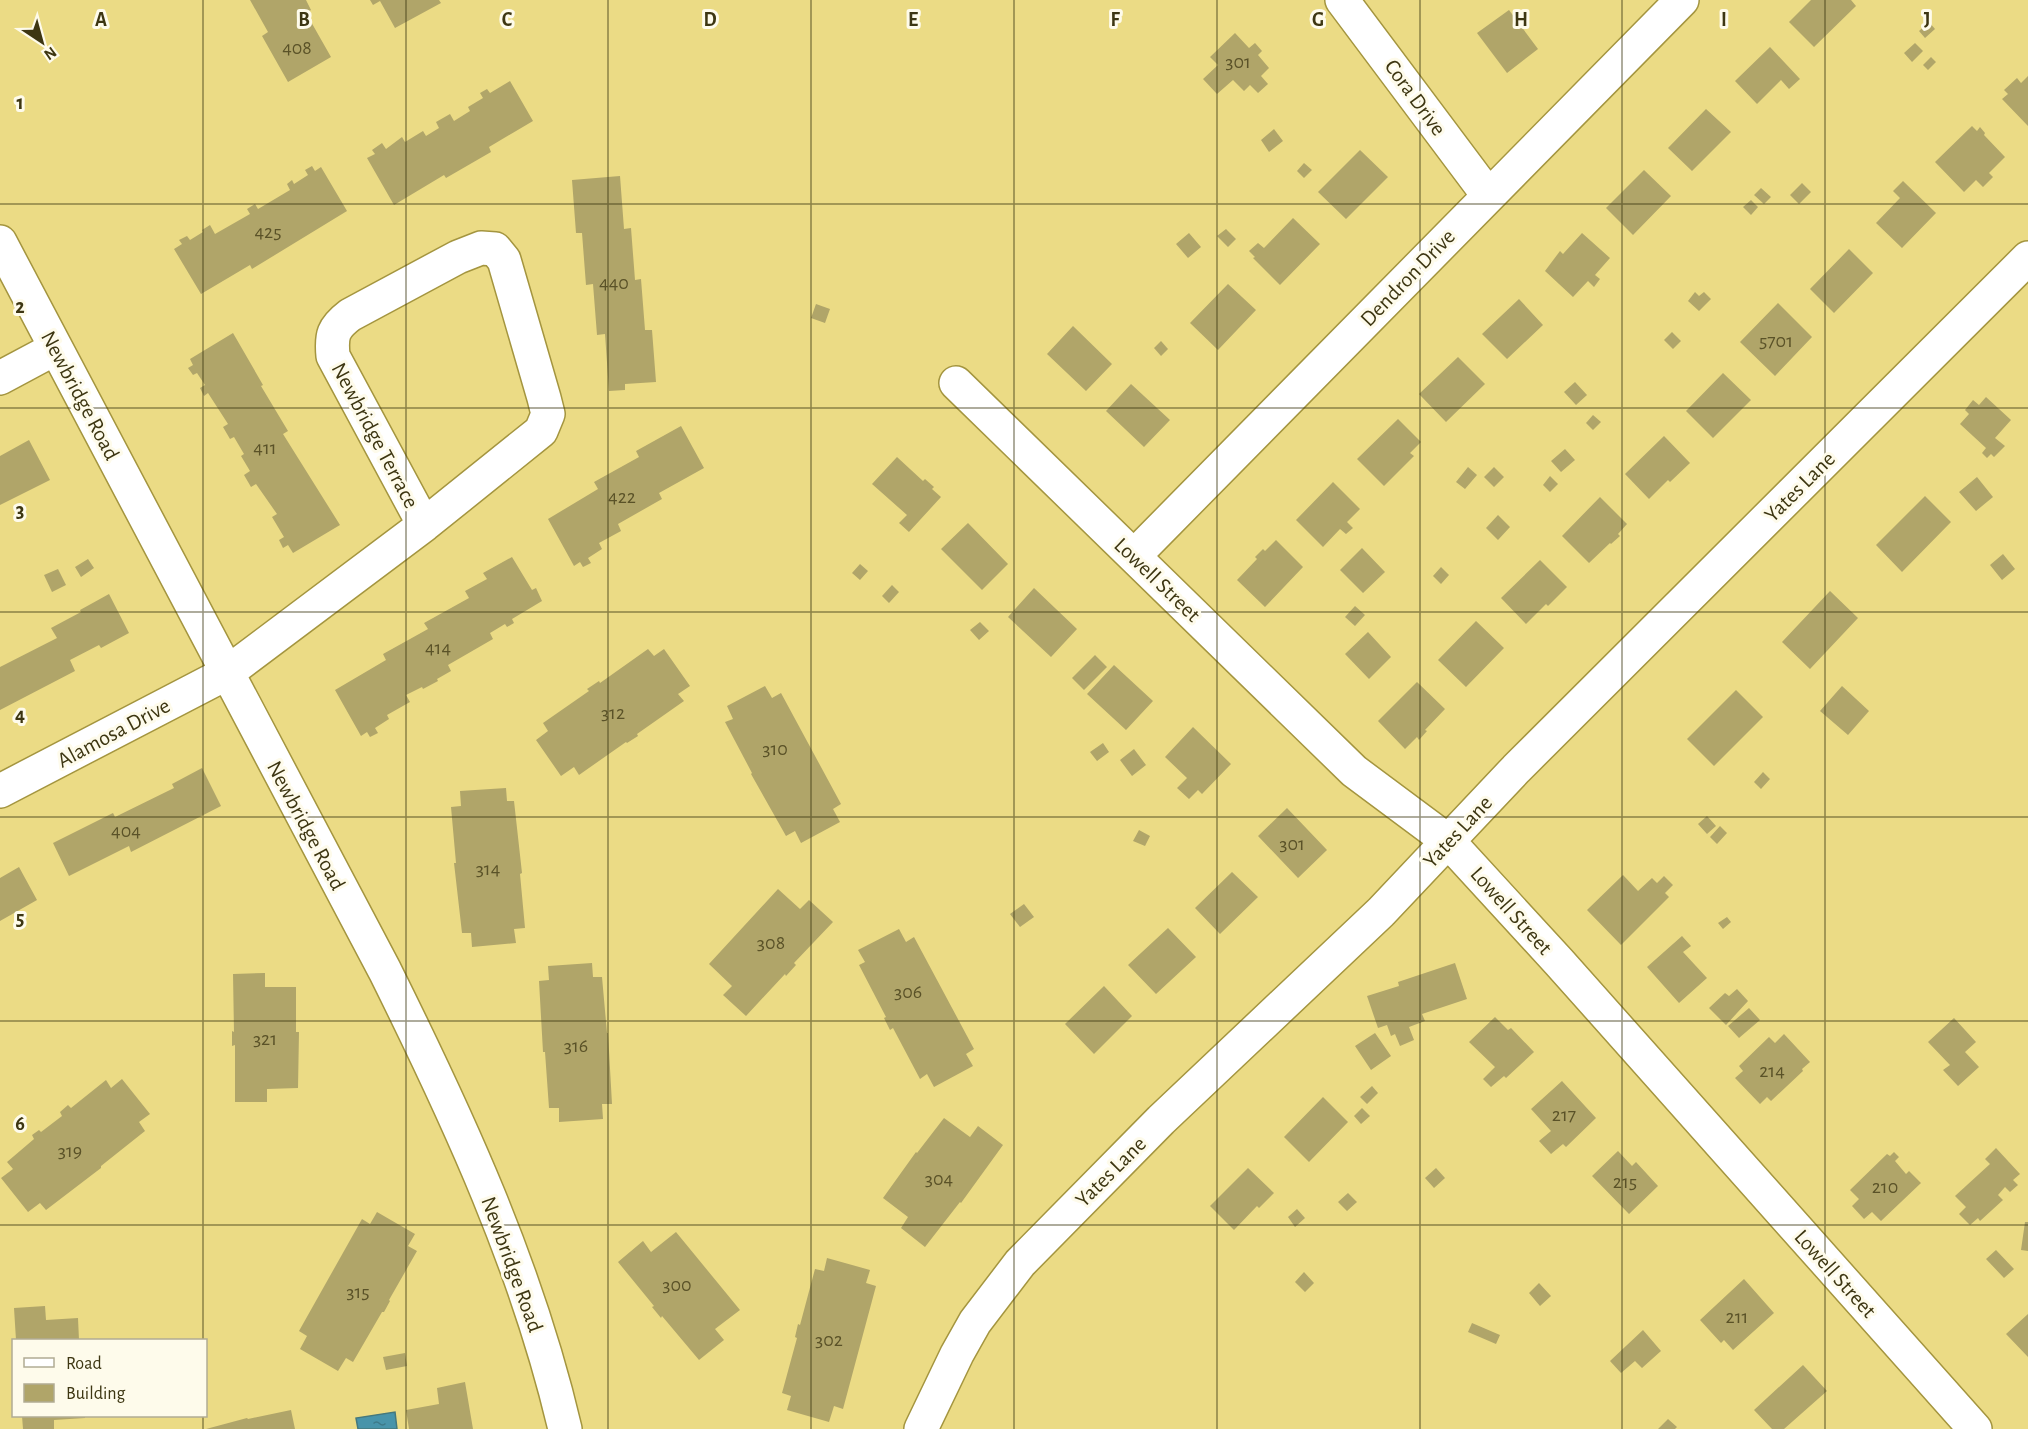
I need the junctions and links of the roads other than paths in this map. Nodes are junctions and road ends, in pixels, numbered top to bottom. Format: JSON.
{"nodes":[{"id":1,"x":1342,"y":0,"type":"edge"},
{"id":2,"x":1682,"y":0,"type":"edge"},
{"id":3,"x":1488,"y":195,"type":"junction"},
{"id":4,"x":0,"y":242,"type":"edge"},
{"id":5,"x":2026,"y":265,"type":"edge"},
{"id":6,"x":56,"y":348,"type":"junction"},
{"id":7,"x":0,"y":378,"type":"edge"},
{"id":8,"x":956,"y":383,"type":"dead end"},
{"id":9,"x":424,"y":525,"type":"junction"},
{"id":10,"x":1134,"y":556,"type":"junction"},
{"id":11,"x":227,"y":673,"type":"junction"},
{"id":12,"x":0,"y":791,"type":"edge"},
{"id":13,"x":1448,"y":841,"type":"junction"},
{"id":14,"x":565,"y":1429,"type":"edge"},
{"id":15,"x":921,"y":1429,"type":"edge"},
{"id":16,"x":1975,"y":1429,"type":"edge"}],
"edges":[{"from":1,"to":3,"type":"street","name":"Cora Drive"},
{"from":2,"to":3,"type":"street","name":"Dendron Drive"},
{"from":3,"to":10,"type":"street","name":"Dendron Drive"},
{"from":4,"to":6,"type":"street","name":"Newbridge Road"},
{"from":5,"to":13,"type":"street","name":"Yates Lane"},
{"from":6,"to":7,"type":"street"},
{"from":6,"to":11,"type":"street","name":"Newbridge Road"},
{"from":8,"to":10,"type":"street","name":"Lowell Street"},
{"from":9,"to":9,"type":"street","name":"Newbridge Terrace"},
{"from":9,"to":11,"type":"street","name":"Newbridge Terrace"},
{"from":10,"to":13,"type":"street","name":"Lowell Street"},
{"from":11,"to":12,"type":"street","name":"Alamosa Drive"},
{"from":11,"to":14,"type":"street","name":"Newbridge Road"},
{"from":13,"to":15,"type":"street","name":"Yates Lane"},
{"from":13,"to":16,"type":"street","name":"Lowell Street"}]}
